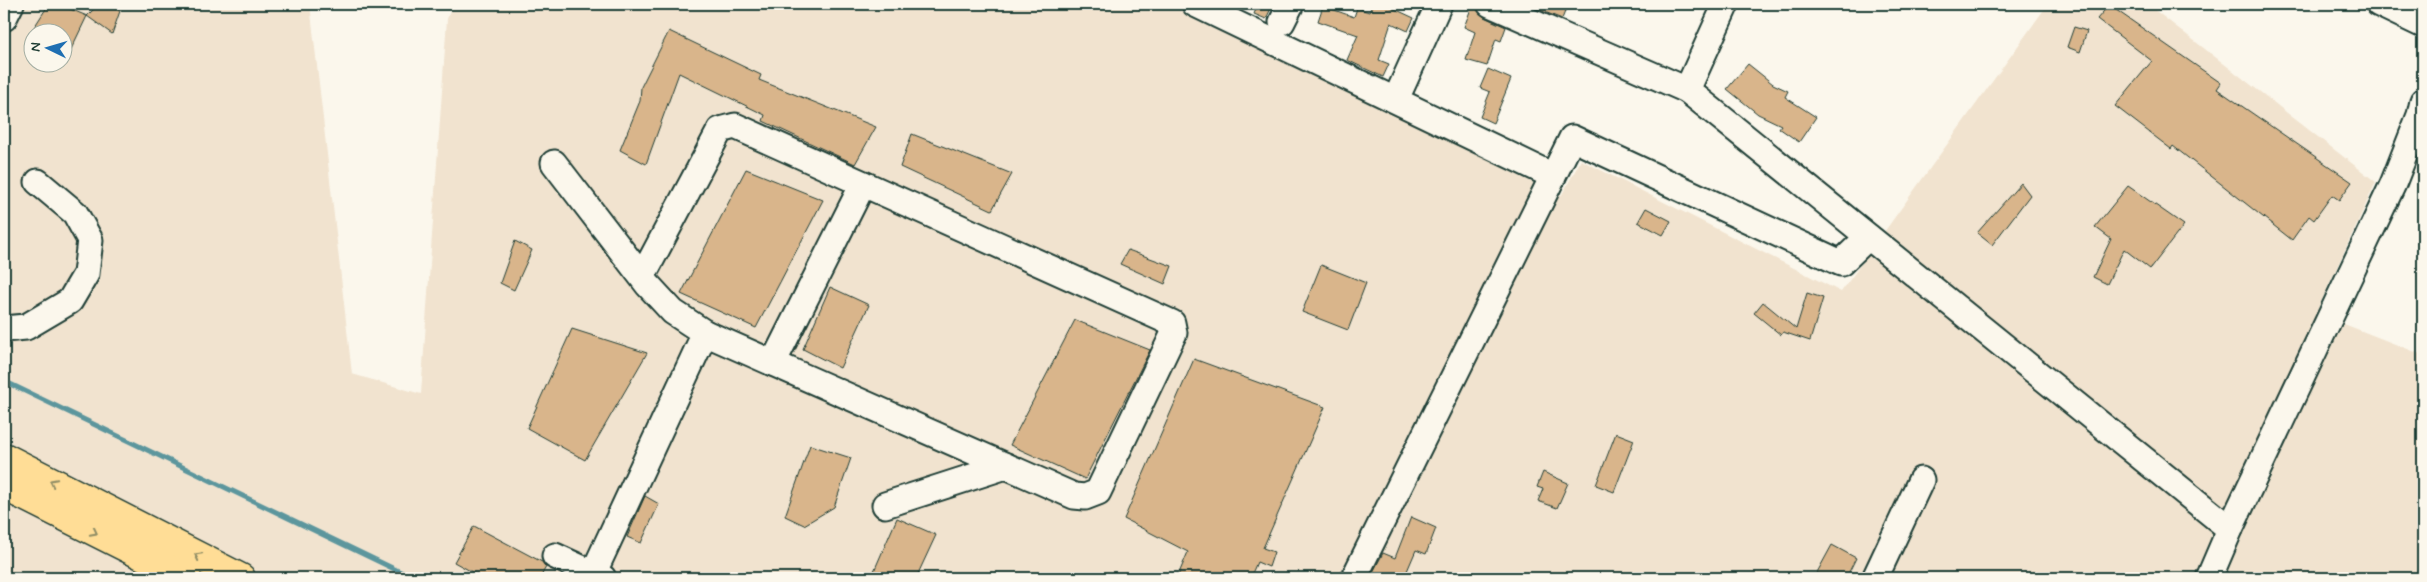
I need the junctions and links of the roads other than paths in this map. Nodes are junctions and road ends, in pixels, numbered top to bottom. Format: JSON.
{"nodes":[{"id":1,"x":11,"y":4,"type":"edge"},
{"id":2,"x":1195,"y":4,"type":"edge"},
{"id":3,"x":1439,"y":4,"type":"edge"},
{"id":4,"x":1490,"y":4,"type":"edge"},
{"id":5,"x":1726,"y":4,"type":"edge"},
{"id":6,"x":2379,"y":4,"type":"edge"},
{"id":7,"x":4,"y":18,"type":"edge"},
{"id":8,"x":2423,"y":25,"type":"edge"},
{"id":9,"x":1401,"y":88,"type":"dead end"},
{"id":10,"x":1687,"y":90,"type":"junction"},
{"id":11,"x":2423,"y":101,"type":"edge"},
{"id":12,"x":554,"y":162,"type":"dead end"},
{"id":13,"x":1553,"y":176,"type":"junction"},
{"id":14,"x":38,"y":182,"type":"dead end"},
{"id":15,"x":863,"y":184,"type":"junction"},
{"id":16,"x":1868,"y":237,"type":"junction"},
{"id":17,"x":642,"y":277,"type":"junction"},
{"id":18,"x":4,"y":329,"type":"edge"},
{"id":19,"x":705,"y":333,"type":"junction"},
{"id":20,"x":773,"y":364,"type":"junction"},
{"id":21,"x":4,"y":457,"type":"edge"},
{"id":22,"x":1006,"y":466,"type":"junction"},
{"id":23,"x":1922,"y":480,"type":"dead end"},
{"id":24,"x":4,"y":486,"type":"edge"},
{"id":25,"x":885,"y":505,"type":"dead end"},
{"id":26,"x":2230,"y":529,"type":"junction"},
{"id":27,"x":555,"y":556,"type":"dead end"},
{"id":28,"x":598,"y":576,"type":"edge"},
{"id":29,"x":187,"y":578,"type":"edge"},
{"id":30,"x":241,"y":578,"type":"edge"},
{"id":31,"x":1354,"y":578,"type":"edge"},
{"id":32,"x":1875,"y":578,"type":"edge"},
{"id":33,"x":2209,"y":578,"type":"edge"}],
"edges":[{"from":1,"to":7,"type":"street"},
{"from":2,"to":13,"type":"street"},
{"from":3,"to":9,"type":"street"},
{"from":4,"to":10,"type":"street"},
{"from":5,"to":10,"type":"street"},
{"from":6,"to":8,"type":"street"},
{"from":10,"to":16,"type":"street"},
{"from":11,"to":26,"type":"street"},
{"from":12,"to":17,"type":"street"},
{"from":13,"to":16,"type":"street"},
{"from":13,"to":31,"type":"street"},
{"from":14,"to":18,"type":"street"},
{"from":15,"to":17,"type":"street"},
{"from":15,"to":20,"type":"street"},
{"from":15,"to":22,"type":"street"},
{"from":16,"to":26,"type":"street"},
{"from":17,"to":19,"type":"street"},
{"from":19,"to":20,"type":"street"},
{"from":19,"to":28,"type":"street"},
{"from":20,"to":22,"type":"street"},
{"from":30,"to":21,"type":"main road","one_way":true},
{"from":22,"to":25,"type":"street"},
{"from":23,"to":32,"type":"street"},
{"from":24,"to":29,"type":"main road","one_way":true},
{"from":26,"to":33,"type":"street"},
{"from":27,"to":28,"type":"street"}]}
